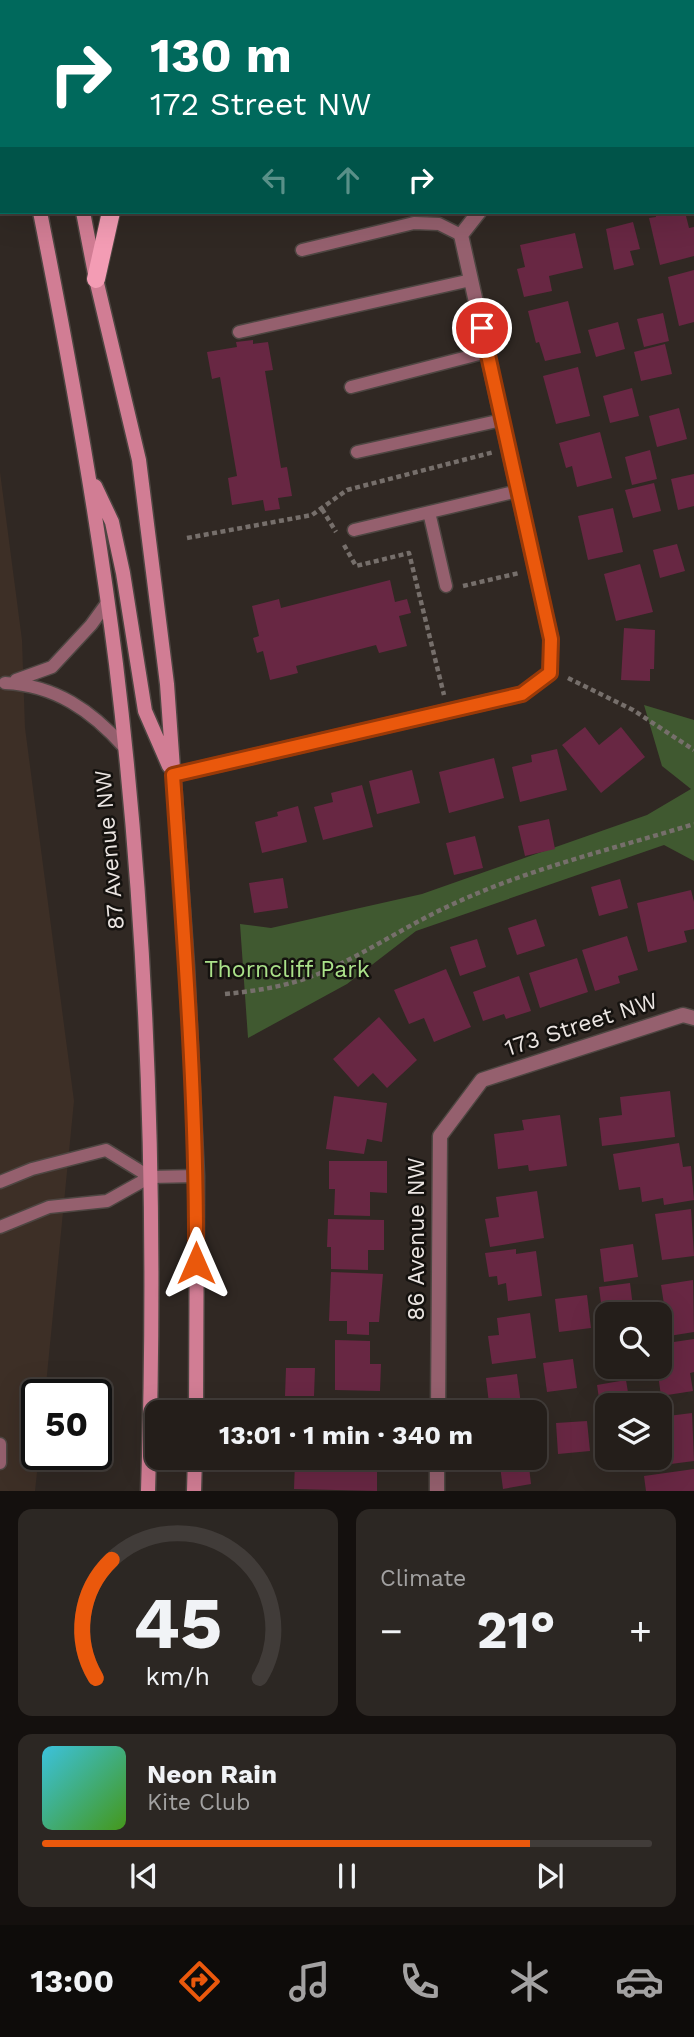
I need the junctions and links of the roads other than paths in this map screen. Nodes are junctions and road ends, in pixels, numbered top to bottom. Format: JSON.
{"nodes":[{"id":1,"x":40,"y":214,"type":"edge"},
{"id":2,"x":83,"y":214,"type":"edge"},
{"id":3,"x":111,"y":214,"type":"edge"},
{"id":4,"x":477,"y":214,"type":"edge"},
{"id":5,"x":461,"y":235,"type":"junction"},
{"id":6,"x":302,"y":250,"type":"dead end"},
{"id":7,"x":96,"y":279,"type":"junction"},
{"id":8,"x":471,"y":280,"type":"junction"},
{"id":9,"x":239,"y":332,"type":"dead end"},
{"id":10,"x":487,"y":352,"type":"junction"},
{"id":11,"x":351,"y":387,"type":"dead end"},
{"id":12,"x":502,"y":420,"type":"junction"},
{"id":13,"x":357,"y":452,"type":"dead end"},
{"id":14,"x":89,"y":472,"type":"junction"},
{"id":15,"x":518,"y":491,"type":"junction"},
{"id":16,"x":429,"y":512,"type":"junction"},
{"id":17,"x":355,"y":530,"type":"dead end"},
{"id":18,"x":453,"y":587,"type":"road end"},
{"id":19,"x":107,"y":603,"type":"junction"},
{"id":20,"x":3,"y":683,"type":"edge"},
{"id":21,"x":124,"y":747,"type":"junction"},
{"id":22,"x":173,"y":775,"type":"junction"},
{"id":23,"x":694,"y":1018,"type":"edge"},
{"id":24,"x":482,"y":1080,"type":"joint"},
{"id":25,"x":197,"y":1176,"type":"junction"},
{"id":26,"x":150,"y":1177,"type":"junction"},
{"id":27,"x":0,"y":1182,"type":"edge"},
{"id":28,"x":0,"y":1227,"type":"edge"},
{"id":29,"x":196,"y":1400,"type":"edge"},
{"id":30,"x":438,"y":1400,"type":"edge"},
{"id":31,"x":0,"y":1444,"type":"edge"},
{"id":32,"x":0,"y":1463,"type":"edge"},
{"id":33,"x":195,"y":1470,"type":"edge"},
{"id":34,"x":437,"y":1470,"type":"edge"},
{"id":35,"x":148,"y":1491,"type":"edge"},
{"id":36,"x":194,"y":1491,"type":"edge"},
{"id":37,"x":437,"y":1491,"type":"edge"}],
"edges":[{"from":1,"to":14,"type":"main road","name":"87 Avenue NW"},
{"from":2,"to":7,"type":"main road"},
{"from":3,"to":7,"type":"main road"},
{"from":4,"to":5,"type":"street"},
{"from":5,"to":6,"type":"lane"},
{"from":5,"to":8,"type":"street"},
{"from":7,"to":22,"type":"main road"},
{"from":8,"to":9,"type":"lane"},
{"from":8,"to":10,"type":"street"},
{"from":10,"to":11,"type":"lane"},
{"from":10,"to":12,"type":"street"},
{"from":12,"to":13,"type":"lane"},
{"from":12,"to":15,"type":"street"},
{"from":14,"to":19,"type":"main road","name":"87 Avenue NW"},
{"from":14,"to":22,"type":"main road"},
{"from":15,"to":16,"type":"lane"},
{"from":15,"to":22,"type":"street"},
{"from":16,"to":17,"type":"lane"},
{"from":16,"to":18,"type":"lane"},
{"from":19,"to":20,"type":"lane"},
{"from":19,"to":21,"type":"main road","name":"87 Avenue NW"},
{"from":20,"to":21,"type":"lane"},
{"from":21,"to":26,"type":"main road","name":"87 Avenue NW"},
{"from":22,"to":25,"type":"main road"},
{"from":23,"to":24,"type":"street","name":"173 Street NW"},
{"from":24,"to":30,"type":"street","name":"86 Avenue NW"},
{"from":25,"to":26,"type":"lane"},
{"from":25,"to":29,"type":"main road"},
{"from":26,"to":27,"type":"lane"},
{"from":26,"to":28,"type":"lane"},
{"from":26,"to":35,"type":"main road","name":"87 Avenue NW"},
{"from":31,"to":32,"type":"lane"},
{"from":33,"to":36,"type":"main road"},
{"from":34,"to":37,"type":"street"}]}
